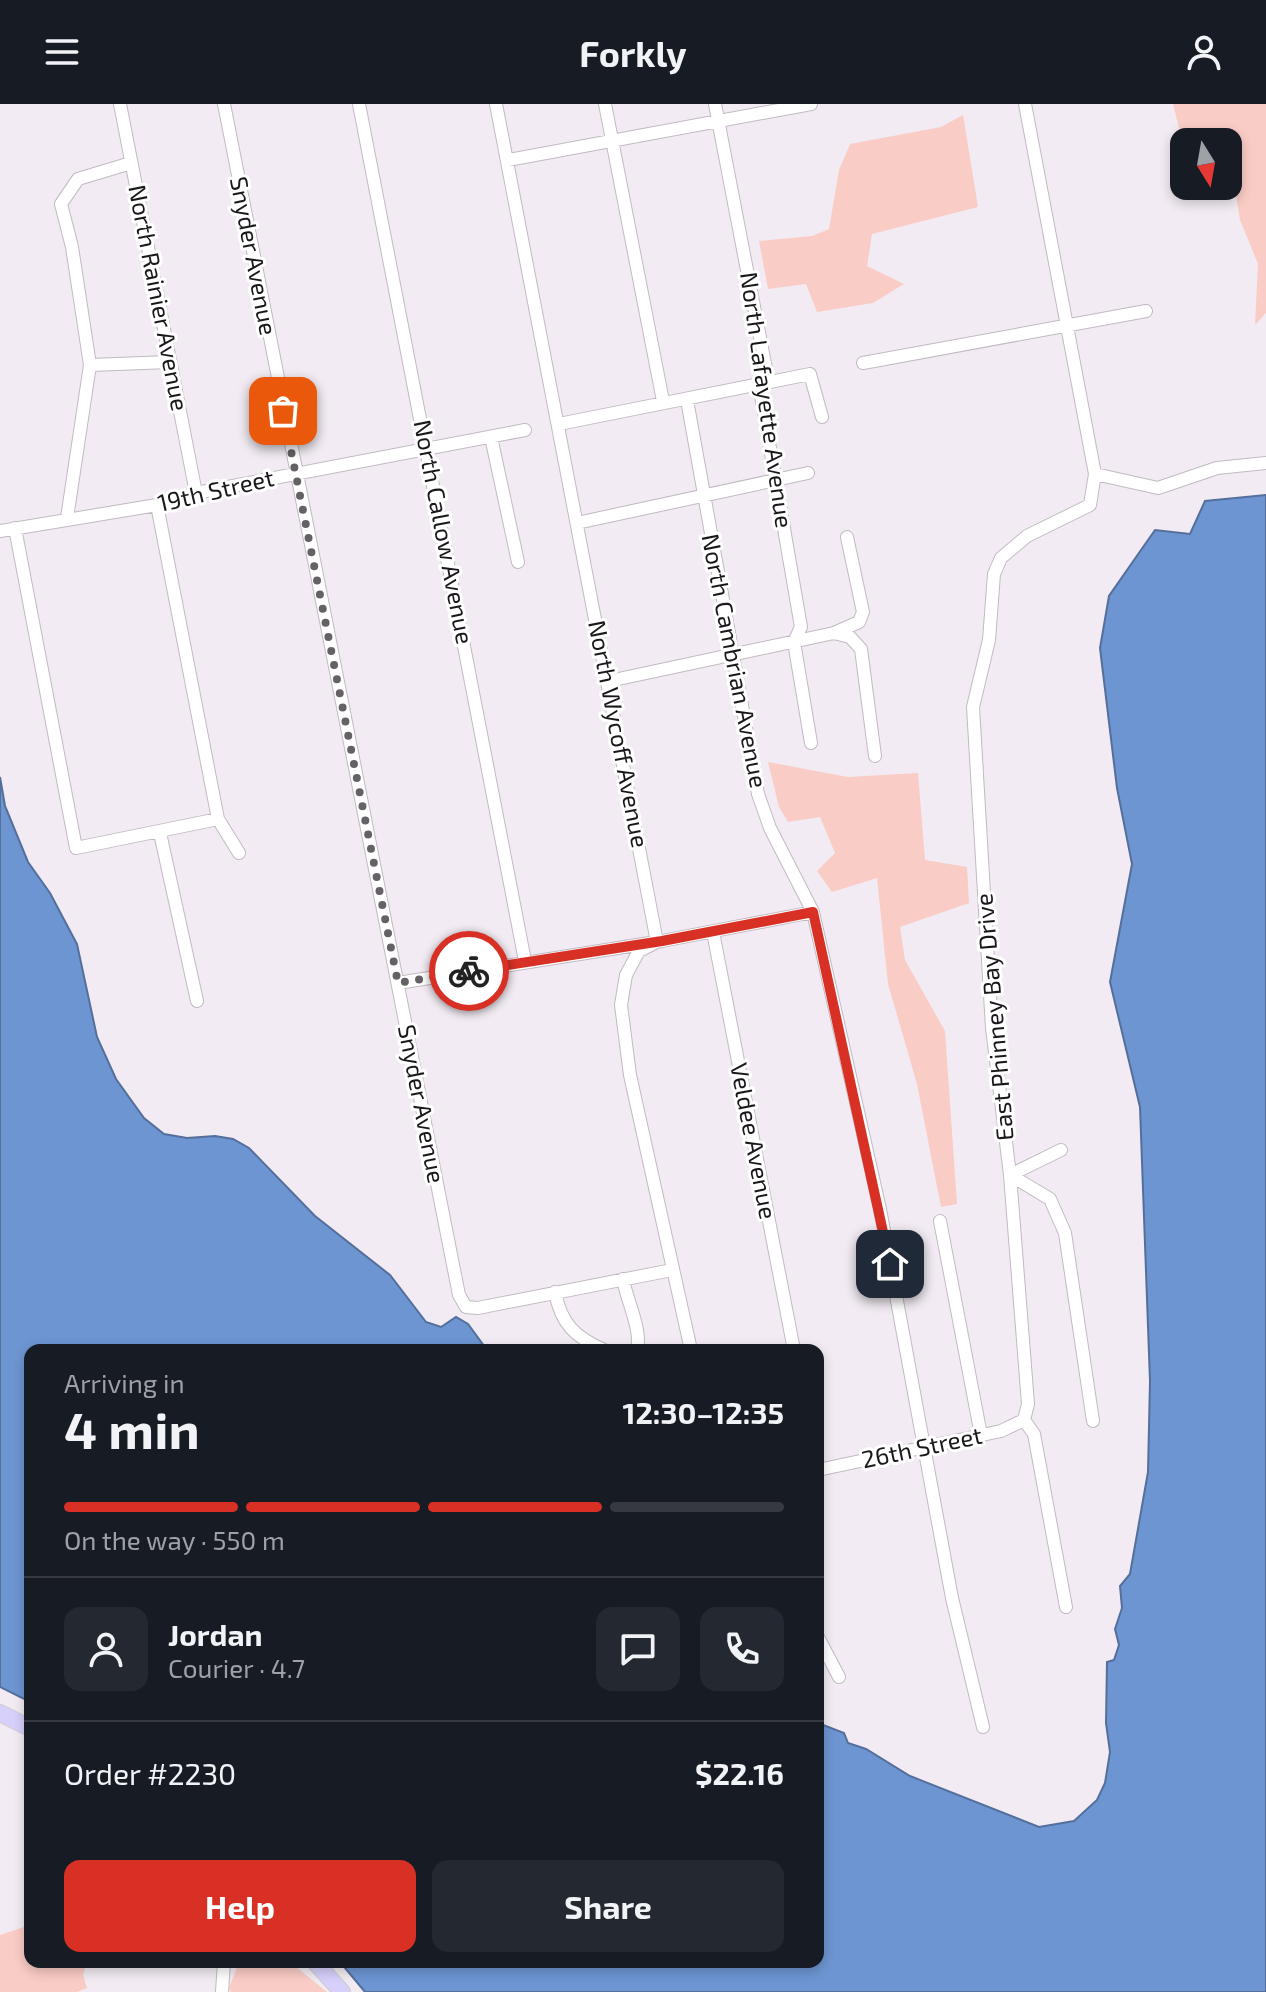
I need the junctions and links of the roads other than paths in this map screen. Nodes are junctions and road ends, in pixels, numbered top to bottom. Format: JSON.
{"nodes":[{"id":1,"x":120,"y":104,"type":"edge"},
{"id":2,"x":224,"y":104,"type":"edge"},
{"id":3,"x":359,"y":104,"type":"edge"},
{"id":4,"x":496,"y":104,"type":"edge"},
{"id":5,"x":605,"y":104,"type":"edge"},
{"id":6,"x":715,"y":104,"type":"edge"},
{"id":7,"x":811,"y":104,"type":"edge"},
{"id":8,"x":1025,"y":104,"type":"edge"},
{"id":9,"x":718,"y":121,"type":"junction"},
{"id":10,"x":612,"y":140,"type":"junction"},
{"id":11,"x":508,"y":160,"type":"junction"},
{"id":12,"x":131,"y":163,"type":"junction"},
{"id":13,"x":1146,"y":311,"type":"dead end"},
{"id":14,"x":1067,"y":324,"type":"junction"},
{"id":15,"x":170,"y":362,"type":"junction"},
{"id":16,"x":863,"y":363,"type":"dead end"},
{"id":17,"x":90,"y":365,"type":"junction"},
{"id":18,"x":759,"y":384,"type":"junction"},
{"id":19,"x":687,"y":400,"type":"junction"},
{"id":20,"x":663,"y":401,"type":"junction"},
{"id":21,"x":822,"y":417,"type":"dead end"},
{"id":22,"x":559,"y":424,"type":"junction"},
{"id":23,"x":525,"y":430,"type":"dead end"},
{"id":24,"x":491,"y":437,"type":"junction"},
{"id":25,"x":427,"y":450,"type":"junction"},
{"id":26,"x":1266,"y":463,"type":"edge"},
{"id":27,"x":295,"y":473,"type":"junction"},
{"id":28,"x":808,"y":473,"type":"dead end"},
{"id":29,"x":1095,"y":474,"type":"junction"},
{"id":30,"x":776,"y":481,"type":"junction"},
{"id":31,"x":196,"y":493,"type":"junction"},
{"id":32,"x":703,"y":497,"type":"junction"},
{"id":33,"x":157,"y":505,"type":"junction"},
{"id":34,"x":67,"y":518,"type":"junction"},
{"id":35,"x":577,"y":523,"type":"junction"},
{"id":36,"x":15,"y":528,"type":"junction"},
{"id":37,"x":0,"y":531,"type":"edge"},
{"id":38,"x":847,"y":537,"type":"dead end"},
{"id":39,"x":518,"y":562,"type":"dead end"},
{"id":40,"x":834,"y":633,"type":"junction"},
{"id":41,"x":794,"y":642,"type":"junction"},
{"id":42,"x":734,"y":653,"type":"junction"},
{"id":43,"x":609,"y":681,"type":"junction"},
{"id":44,"x":811,"y":743,"type":"dead end"},
{"id":45,"x":875,"y":756,"type":"dead end"},
{"id":46,"x":218,"y":819,"type":"junction"},
{"id":47,"x":160,"y":833,"type":"junction"},
{"id":48,"x":239,"y":853,"type":"dead end"},
{"id":49,"x":813,"y":912,"type":"junction"},
{"id":50,"x":713,"y":932,"type":"junction"},
{"id":51,"x":657,"y":942,"type":"junction"},
{"id":52,"x":525,"y":961,"type":"junction"},
{"id":53,"x":398,"y":983,"type":"junction"},
{"id":54,"x":197,"y":1001,"type":"dead end"},
{"id":55,"x":1061,"y":1150,"type":"dead end"},
{"id":56,"x":1010,"y":1175,"type":"junction"},
{"id":57,"x":940,"y":1221,"type":"dead end"},
{"id":58,"x":672,"y":1270,"type":"junction"},
{"id":59,"x":623,"y":1279,"type":"junction"},
{"id":60,"x":555,"y":1292,"type":"junction"},
{"id":61,"x":592,"y":1344,"type":"edge"},
{"id":62,"x":637,"y":1344,"type":"edge"},
{"id":63,"x":690,"y":1344,"type":"edge"},
{"id":64,"x":793,"y":1344,"type":"edge"},
{"id":65,"x":1024,"y":1420,"type":"junction"},
{"id":66,"x":1093,"y":1421,"type":"dead end"},
{"id":67,"x":981,"y":1435,"type":"junction"},
{"id":68,"x":924,"y":1448,"type":"junction"},
{"id":69,"x":824,"y":1469,"type":"edge"},
{"id":70,"x":1066,"y":1607,"type":"dead end"},
{"id":71,"x":824,"y":1648,"type":"edge"},
{"id":72,"x":839,"y":1677,"type":"dead end"},
{"id":73,"x":2,"y":1718,"type":"edge"},
{"id":74,"x":24,"y":1726,"type":"edge"},
{"id":75,"x":983,"y":1727,"type":"dead end"},
{"id":76,"x":224,"y":1968,"type":"edge"},
{"id":77,"x":320,"y":1968,"type":"edge"},
{"id":78,"x":222,"y":1992,"type":"edge"},
{"id":79,"x":342,"y":1992,"type":"edge"}],
"edges":[{"from":1,"to":12,"type":"street","name":"North Rainier Avenue"},
{"from":2,"to":27,"type":"street","name":"Snyder Avenue"},
{"from":3,"to":25,"type":"street","name":"North Callow Avenue"},
{"from":4,"to":11,"type":"street","name":"North Wycoff Avenue"},
{"from":5,"to":10,"type":"street"},
{"from":6,"to":9,"type":"street","name":"North Lafayette Avenue"},
{"from":7,"to":9,"type":"street"},
{"from":8,"to":14,"type":"street"},
{"from":9,"to":10,"type":"street"},
{"from":9,"to":18,"type":"street","name":"North Lafayette Avenue"},
{"from":10,"to":11,"type":"street"},
{"from":10,"to":20,"type":"street"},
{"from":11,"to":22,"type":"street","name":"North Wycoff Avenue"},
{"from":12,"to":15,"type":"street","name":"North Rainier Avenue"},
{"from":12,"to":17,"type":"street"},
{"from":13,"to":14,"type":"street"},
{"from":14,"to":16,"type":"street"},
{"from":14,"to":29,"type":"street"},
{"from":15,"to":17,"type":"street"},
{"from":15,"to":31,"type":"street","name":"North Rainier Avenue"},
{"from":17,"to":34,"type":"street"},
{"from":18,"to":19,"type":"street"},
{"from":18,"to":21,"type":"street"},
{"from":18,"to":30,"type":"street","name":"North Lafayette Avenue"},
{"from":19,"to":20,"type":"street"},
{"from":19,"to":32,"type":"street","name":"North Cambrian Avenue"},
{"from":20,"to":22,"type":"street"},
{"from":22,"to":35,"type":"street","name":"North Wycoff Avenue"},
{"from":23,"to":24,"type":"street","name":"19th Street"},
{"from":24,"to":25,"type":"street","name":"19th Street"},
{"from":24,"to":39,"type":"street"},
{"from":25,"to":27,"type":"street","name":"19th Street"},
{"from":25,"to":52,"type":"street","name":"North Callow Avenue"},
{"from":26,"to":29,"type":"street"},
{"from":27,"to":31,"type":"street","name":"19th Street"},
{"from":27,"to":53,"type":"street","name":"Snyder Avenue"},
{"from":28,"to":30,"type":"street"},
{"from":29,"to":56,"type":"street","name":"East Phinney Bay Drive"},
{"from":30,"to":32,"type":"street"},
{"from":30,"to":41,"type":"street","name":"North Lafayette Avenue"},
{"from":31,"to":33,"type":"street","name":"19th Street"},
{"from":32,"to":35,"type":"street"},
{"from":32,"to":42,"type":"street","name":"North Cambrian Avenue"},
{"from":33,"to":34,"type":"street","name":"19th Street"},
{"from":33,"to":46,"type":"street"},
{"from":34,"to":36,"type":"street","name":"19th Street"},
{"from":35,"to":43,"type":"street","name":"North Wycoff Avenue"},
{"from":36,"to":37,"type":"street","name":"19th Street"},
{"from":36,"to":47,"type":"street"},
{"from":38,"to":40,"type":"street"},
{"from":40,"to":41,"type":"street"},
{"from":40,"to":45,"type":"street"},
{"from":41,"to":42,"type":"street"},
{"from":41,"to":44,"type":"street","name":"North Lafayette Avenue"},
{"from":42,"to":43,"type":"street"},
{"from":42,"to":49,"type":"street","name":"North Cambrian Avenue"},
{"from":43,"to":51,"type":"street","name":"North Wycoff Avenue"},
{"from":46,"to":47,"type":"street"},
{"from":46,"to":48,"type":"street"},
{"from":47,"to":54,"type":"street"},
{"from":49,"to":50,"type":"street"},
{"from":49,"to":68,"type":"street"},
{"from":50,"to":51,"type":"street"},
{"from":50,"to":64,"type":"street","name":"Veldee Avenue"},
{"from":51,"to":52,"type":"street"},
{"from":51,"to":58,"type":"street"},
{"from":52,"to":53,"type":"street"},
{"from":53,"to":60,"type":"street","name":"Snyder Avenue"},
{"from":55,"to":56,"type":"street"},
{"from":56,"to":65,"type":"street","name":"East Phinney Bay Drive"},
{"from":56,"to":66,"type":"street"},
{"from":57,"to":67,"type":"street"},
{"from":58,"to":59,"type":"street"},
{"from":58,"to":63,"type":"street"},
{"from":59,"to":60,"type":"street"},
{"from":59,"to":62,"type":"street"},
{"from":60,"to":61,"type":"street"},
{"from":65,"to":67,"type":"street","name":"26th Street"},
{"from":65,"to":70,"type":"street","name":"East Phinney Bay Drive"},
{"from":67,"to":68,"type":"street","name":"26th Street"},
{"from":68,"to":69,"type":"street","name":"26th Street"},
{"from":68,"to":75,"type":"street"},
{"from":71,"to":72,"type":"street"},
{"from":73,"to":74,"type":"main road"},
{"from":76,"to":78,"type":"street"},
{"from":77,"to":79,"type":"main road"}]}
